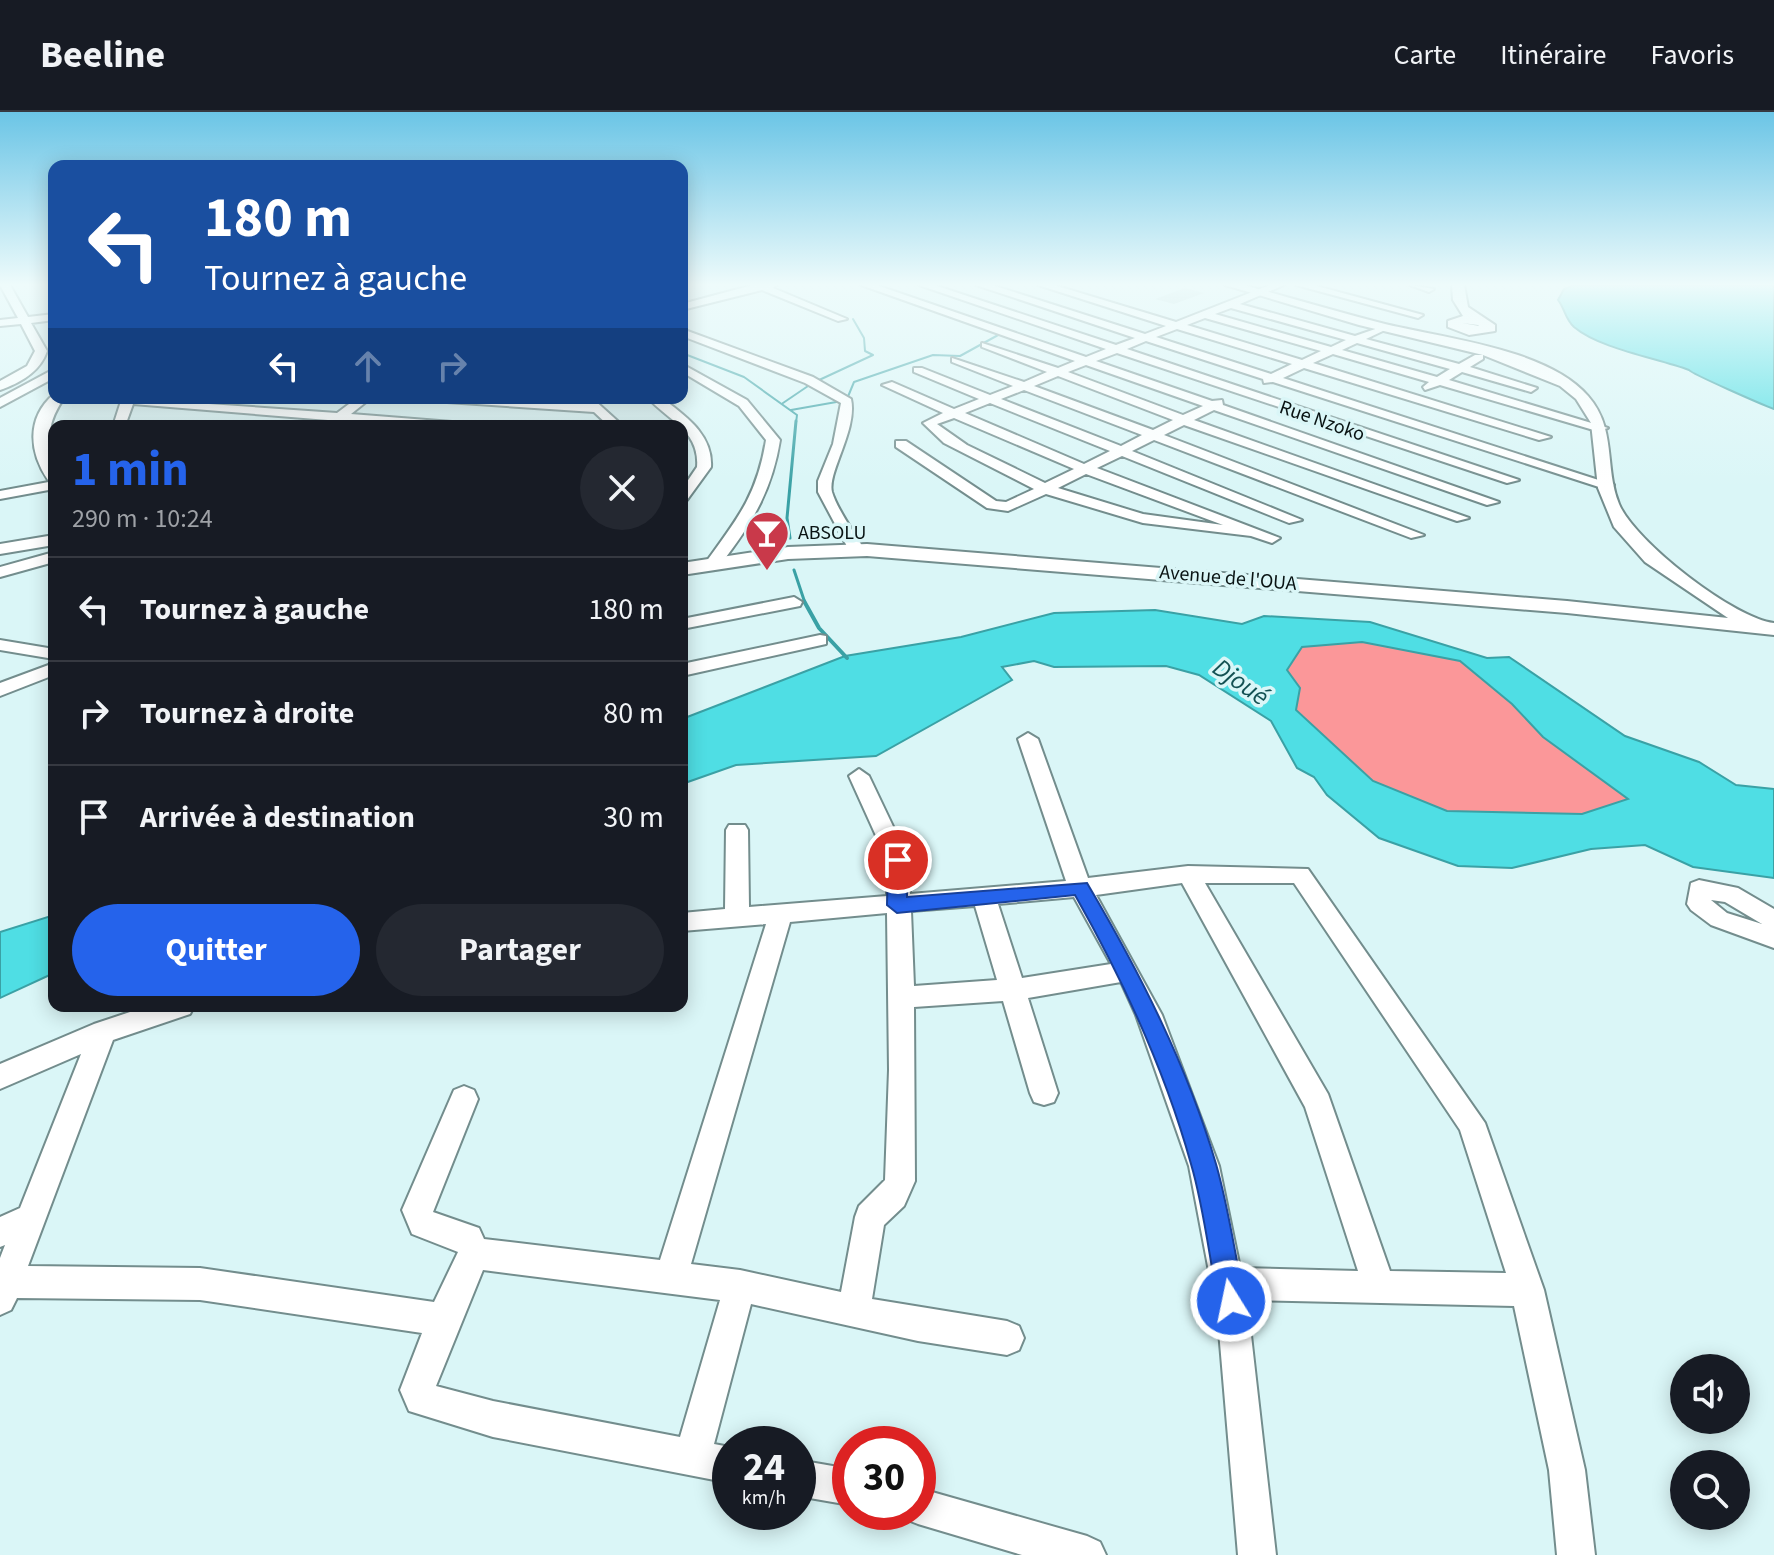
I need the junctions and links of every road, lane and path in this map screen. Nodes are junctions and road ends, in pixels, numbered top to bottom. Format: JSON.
{"nodes":[{"id":1,"x":46,"y":352,"type":"edge"},
{"id":2,"x":732,"y":352,"type":"edge"},
{"id":3,"x":1004,"y":352,"type":"edge"},
{"id":4,"x":1064,"y":352,"type":"edge"},
{"id":5,"x":1106,"y":352,"type":"edge"},
{"id":6,"x":1125,"y":352,"type":"edge"},
{"id":7,"x":1193,"y":352,"type":"edge"},
{"id":8,"x":1261,"y":352,"type":"edge"},
{"id":9,"x":1326,"y":352,"type":"edge"},
{"id":10,"x":1333,"y":352,"type":"edge"},
{"id":11,"x":1397,"y":352,"type":"edge"},
{"id":12,"x":1479,"y":352,"type":"edge"},
{"id":13,"x":1479,"y":357,"type":"dead end"},
{"id":14,"x":956,"y":360,"type":"dead end"},
{"id":15,"x":1086,"y":360,"type":"junction"},
{"id":16,"x":1300,"y":365,"type":"junction"},
{"id":17,"x":918,"y":370,"type":"dead end"},
{"id":18,"x":1460,"y":370,"type":"junction"},
{"id":19,"x":688,"y":371,"type":"edge"},
{"id":20,"x":1054,"y":373,"type":"junction"},
{"id":21,"x":48,"y":376,"type":"edge"},
{"id":22,"x":1272,"y":378,"type":"junction"},
{"id":23,"x":1436,"y":383,"type":"junction"},
{"id":24,"x":888,"y":385,"type":"dead end"},
{"id":25,"x":1021,"y":385,"type":"junction"},
{"id":26,"x":0,"y":386,"type":"edge"},
{"id":27,"x":1531,"y":388,"type":"dead end"},
{"id":28,"x":1244,"y":391,"type":"junction"},
{"id":29,"x":987,"y":398,"type":"junction"},
{"id":30,"x":1410,"y":398,"type":"junction"},
{"id":31,"x":0,"y":403,"type":"edge"},
{"id":32,"x":53,"y":404,"type":"edge"},
{"id":33,"x":172,"y":404,"type":"edge"},
{"id":34,"x":357,"y":404,"type":"edge"},
{"id":35,"x":449,"y":404,"type":"edge"},
{"id":36,"x":527,"y":404,"type":"edge"},
{"id":37,"x":593,"y":404,"type":"edge"},
{"id":38,"x":661,"y":404,"type":"edge"},
{"id":39,"x":1213,"y":405,"type":"junction"},
{"id":40,"x":599,"y":409,"type":"junction"},
{"id":41,"x":951,"y":412,"type":"junction"},
{"id":42,"x":1382,"y":413,"type":"junction"},
{"id":43,"x":314,"y":420,"type":"edge"},
{"id":44,"x":335,"y":420,"type":"edge"},
{"id":45,"x":429,"y":420,"type":"edge"},
{"id":46,"x":611,"y":420,"type":"edge"},
{"id":47,"x":679,"y":420,"type":"edge"},
{"id":48,"x":1183,"y":420,"type":"junction"},
{"id":49,"x":688,"y":428,"type":"edge"},
{"id":50,"x":1355,"y":428,"type":"junction"},
{"id":51,"x":1602,"y":428,"type":"junction"},
{"id":52,"x":1150,"y":435,"type":"junction"},
{"id":53,"x":1544,"y":437,"type":"dead end"},
{"id":54,"x":901,"y":444,"type":"dead end"},
{"id":55,"x":1326,"y":444,"type":"junction"},
{"id":56,"x":1117,"y":452,"type":"junction"},
{"id":57,"x":1296,"y":461,"type":"junction"},
{"id":58,"x":48,"y":467,"type":"edge"},
{"id":59,"x":1085,"y":469,"type":"junction"},
{"id":60,"x":1261,"y":479,"type":"junction"},
{"id":61,"x":1512,"y":480,"type":"dead end"},
{"id":62,"x":1607,"y":485,"type":"junction"},
{"id":63,"x":48,"y":486,"type":"edge"},
{"id":64,"x":1046,"y":489,"type":"junction"},
{"id":65,"x":688,"y":492,"type":"edge"},
{"id":66,"x":0,"y":495,"type":"edge"},
{"id":67,"x":1233,"y":496,"type":"junction"},
{"id":68,"x":1492,"y":502,"type":"dead end"},
{"id":69,"x":1206,"y":515,"type":"junction"},
{"id":70,"x":1462,"y":518,"type":"dead end"},
{"id":71,"x":1294,"y":520,"type":"dead end"},
{"id":72,"x":1251,"y":531,"type":"junction"},
{"id":73,"x":1416,"y":535,"type":"dead end"},
{"id":74,"x":1272,"y":538,"type":"dead end"},
{"id":75,"x":48,"y":541,"type":"edge"},
{"id":76,"x":0,"y":549,"type":"edge"},
{"id":77,"x":856,"y":549,"type":"junction"},
{"id":78,"x":48,"y":559,"type":"edge"},
{"id":79,"x":714,"y":562,"type":"junction"},
{"id":80,"x":688,"y":568,"type":"edge"},
{"id":81,"x":0,"y":572,"type":"edge"},
{"id":82,"x":1700,"y":590,"type":"junction"},
{"id":83,"x":794,"y":602,"type":"dead end"},
{"id":84,"x":1667,"y":616,"type":"junction"},
{"id":85,"x":1774,"y":617,"type":"edge"},
{"id":86,"x":688,"y":623,"type":"edge"},
{"id":87,"x":1752,"y":625,"type":"junction"},
{"id":88,"x":1774,"y":629,"type":"edge"},
{"id":89,"x":820,"y":640,"type":"dead end"},
{"id":90,"x":0,"y":645,"type":"edge"},
{"id":91,"x":48,"y":653,"type":"edge"},
{"id":92,"x":688,"y":669,"type":"edge"},
{"id":93,"x":48,"y":671,"type":"edge"},
{"id":94,"x":0,"y":690,"type":"edge"},
{"id":95,"x":1028,"y":739,"type":"dead end"},
{"id":96,"x":859,"y":776,"type":"dead end"},
{"id":97,"x":737,"y":830,"type":"dead end"},
{"id":98,"x":1188,"y":874,"type":"junction"},
{"id":99,"x":1080,"y":888,"type":"junction"},
{"id":100,"x":984,"y":896,"type":"junction"},
{"id":101,"x":897,"y":905,"type":"junction"},
{"id":102,"x":780,"y":916,"type":"junction"},
{"id":103,"x":737,"y":919,"type":"junction"},
{"id":104,"x":1774,"y":920,"type":"edge"},
{"id":105,"x":688,"y":922,"type":"edge"},
{"id":106,"x":1774,"y":938,"type":"edge"},
{"id":107,"x":1128,"y":971,"type":"junction"},
{"id":108,"x":1011,"y":990,"type":"junction"},
{"id":109,"x":902,"y":997,"type":"junction"},
{"id":110,"x":163,"y":1012,"type":"edge"},
{"id":111,"x":103,"y":1032,"type":"junction"},
{"id":112,"x":0,"y":1077,"type":"edge"},
{"id":113,"x":1044,"y":1093,"type":"dead end"},
{"id":114,"x":464,"y":1099,"type":"dead end"},
{"id":115,"x":33,"y":1218,"type":"junction"},
{"id":116,"x":0,"y":1232,"type":"edge"},
{"id":117,"x":474,"y":1253,"type":"junction"},
{"id":118,"x":671,"y":1277,"type":"junction"},
{"id":119,"x":1229,"y":1284,"type":"junction"},
{"id":120,"x":740,"y":1286,"type":"junction"},
{"id":121,"x":1380,"y":1288,"type":"junction"},
{"id":122,"x":3,"y":1290,"type":"edge"},
{"id":123,"x":1528,"y":1290,"type":"junction"},
{"id":124,"x":854,"y":1310,"type":"junction"},
{"id":125,"x":443,"y":1320,"type":"junction"},
{"id":126,"x":1007,"y":1338,"type":"dead end"},
{"id":127,"x":692,"y":1458,"type":"junction"},
{"id":128,"x":712,"y":1462,"type":"edge"},
{"id":129,"x":936,"y":1511,"type":"edge"},
{"id":130,"x":1087,"y":1555,"type":"edge"},
{"id":131,"x":1257,"y":1555,"type":"edge"},
{"id":132,"x":1576,"y":1555,"type":"edge"}],
"edges":[{"from":1,"to":26,"type":"street"},
{"from":2,"to":77,"type":"street"},
{"from":3,"to":20,"type":"street"},
{"from":4,"to":15,"type":"street","name":"Rue Nzoko"},
{"from":5,"to":15,"type":"street"},
{"from":6,"to":28,"type":"street"},
{"from":7,"to":22,"type":"street"},
{"from":8,"to":16,"type":"street"},
{"from":9,"to":16,"type":"street"},
{"from":10,"to":23,"type":"street"},
{"from":11,"to":18,"type":"street"},
{"from":12,"to":51,"type":"main road"},
{"from":13,"to":18,"type":"street"},
{"from":14,"to":25,"type":"street"},
{"from":15,"to":20,"type":"street"},
{"from":15,"to":39,"type":"street","name":"Rue Nzoko"},
{"from":16,"to":22,"type":"street"},
{"from":16,"to":30,"type":"street"},
{"from":17,"to":29,"type":"street"},
{"from":18,"to":23,"type":"street"},
{"from":18,"to":27,"type":"street"},
{"from":19,"to":79,"type":"street"},
{"from":20,"to":25,"type":"street"},
{"from":20,"to":48,"type":"street"},
{"from":21,"to":31,"type":"street"},
{"from":22,"to":28,"type":"street"},
{"from":22,"to":42,"type":"street"},
{"from":23,"to":30,"type":"street"},
{"from":23,"to":51,"type":"street"},
{"from":24,"to":41,"type":"street"},
{"from":25,"to":29,"type":"street"},
{"from":25,"to":52,"type":"street"},
{"from":28,"to":39,"type":"street"},
{"from":28,"to":50,"type":"street"},
{"from":29,"to":41,"type":"street"},
{"from":29,"to":56,"type":"street"},
{"from":30,"to":42,"type":"street"},
{"from":30,"to":53,"type":"street"},
{"from":32,"to":58,"type":"main road"},
{"from":33,"to":43,"type":"street"},
{"from":34,"to":44,"type":"street"},
{"from":35,"to":45,"type":"street"},
{"from":36,"to":40,"type":"street"},
{"from":37,"to":40,"type":"street"},
{"from":38,"to":47,"type":"street"},
{"from":39,"to":48,"type":"street"},
{"from":39,"to":55,"type":"street","name":"Rue Nzoko"},
{"from":40,"to":46,"type":"street"},
{"from":41,"to":59,"type":"street"},
{"from":41,"to":64,"type":"street"},
{"from":42,"to":50,"type":"street"},
{"from":42,"to":62,"type":"street"},
{"from":48,"to":52,"type":"street"},
{"from":48,"to":57,"type":"street"},
{"from":49,"to":65,"type":"street"},
{"from":50,"to":55,"type":"street"},
{"from":50,"to":61,"type":"street"},
{"from":51,"to":62,"type":"main road"},
{"from":52,"to":56,"type":"street"},
{"from":52,"to":60,"type":"street"},
{"from":54,"to":64,"type":"street"},
{"from":55,"to":57,"type":"street"},
{"from":55,"to":68,"type":"street","name":"Rue Nzoko"},
{"from":56,"to":59,"type":"street"},
{"from":56,"to":67,"type":"street"},
{"from":57,"to":60,"type":"street"},
{"from":57,"to":70,"type":"street"},
{"from":59,"to":64,"type":"street"},
{"from":59,"to":69,"type":"street"},
{"from":60,"to":67,"type":"street"},
{"from":60,"to":73,"type":"street"},
{"from":62,"to":82,"type":"main road"},
{"from":63,"to":66,"type":"street"},
{"from":64,"to":72,"type":"street"},
{"from":67,"to":69,"type":"street"},
{"from":67,"to":71,"type":"street"},
{"from":69,"to":72,"type":"street"},
{"from":72,"to":74,"type":"street"},
{"from":75,"to":76,"type":"street"},
{"from":77,"to":79,"type":"main road","name":"Avenue de l'OUA"},
{"from":77,"to":84,"type":"main road","name":"Avenue de l'OUA"},
{"from":78,"to":81,"type":"street"},
{"from":79,"to":80,"type":"main road","name":"Avenue de l'OUA"},
{"from":82,"to":84,"type":"main road"},
{"from":82,"to":85,"type":"main road"},
{"from":82,"to":87,"type":"main road"},
{"from":83,"to":86,"type":"street"},
{"from":84,"to":87,"type":"main road","name":"Avenue de l'OUA"},
{"from":87,"to":88,"type":"main road","name":"Avenue de l'OUA"},
{"from":89,"to":92,"type":"street"},
{"from":90,"to":91,"type":"street"},
{"from":93,"to":94,"type":"street"},
{"from":95,"to":99,"type":"street"},
{"from":96,"to":101,"type":"street"},
{"from":97,"to":103,"type":"street"},
{"from":98,"to":99,"type":"street"},
{"from":98,"to":121,"type":"street"},
{"from":98,"to":123,"type":"street"},
{"from":99,"to":100,"type":"street"},
{"from":99,"to":107,"type":"street"},
{"from":100,"to":101,"type":"street"},
{"from":100,"to":108,"type":"street"},
{"from":101,"to":102,"type":"street"},
{"from":101,"to":109,"type":"street"},
{"from":102,"to":103,"type":"street"},
{"from":102,"to":118,"type":"street"},
{"from":103,"to":105,"type":"street"},
{"from":104,"to":106,"type":"street"},
{"from":107,"to":108,"type":"street"},
{"from":107,"to":119,"type":"street"},
{"from":108,"to":109,"type":"street"},
{"from":108,"to":113,"type":"street"},
{"from":109,"to":124,"type":"street"},
{"from":110,"to":111,"type":"street"},
{"from":111,"to":112,"type":"street"},
{"from":111,"to":115,"type":"street"},
{"from":114,"to":117,"type":"street"},
{"from":115,"to":116,"type":"street"},
{"from":115,"to":122,"type":"street"},
{"from":117,"to":118,"type":"street"},
{"from":117,"to":125,"type":"street"},
{"from":118,"to":120,"type":"street"},
{"from":119,"to":121,"type":"street"},
{"from":119,"to":131,"type":"street"},
{"from":120,"to":124,"type":"street"},
{"from":120,"to":127,"type":"street"},
{"from":121,"to":123,"type":"street"},
{"from":122,"to":125,"type":"street"},
{"from":123,"to":132,"type":"street"},
{"from":124,"to":126,"type":"street"},
{"from":125,"to":127,"type":"street"},
{"from":127,"to":128,"type":"street"},
{"from":129,"to":130,"type":"street"}]}
